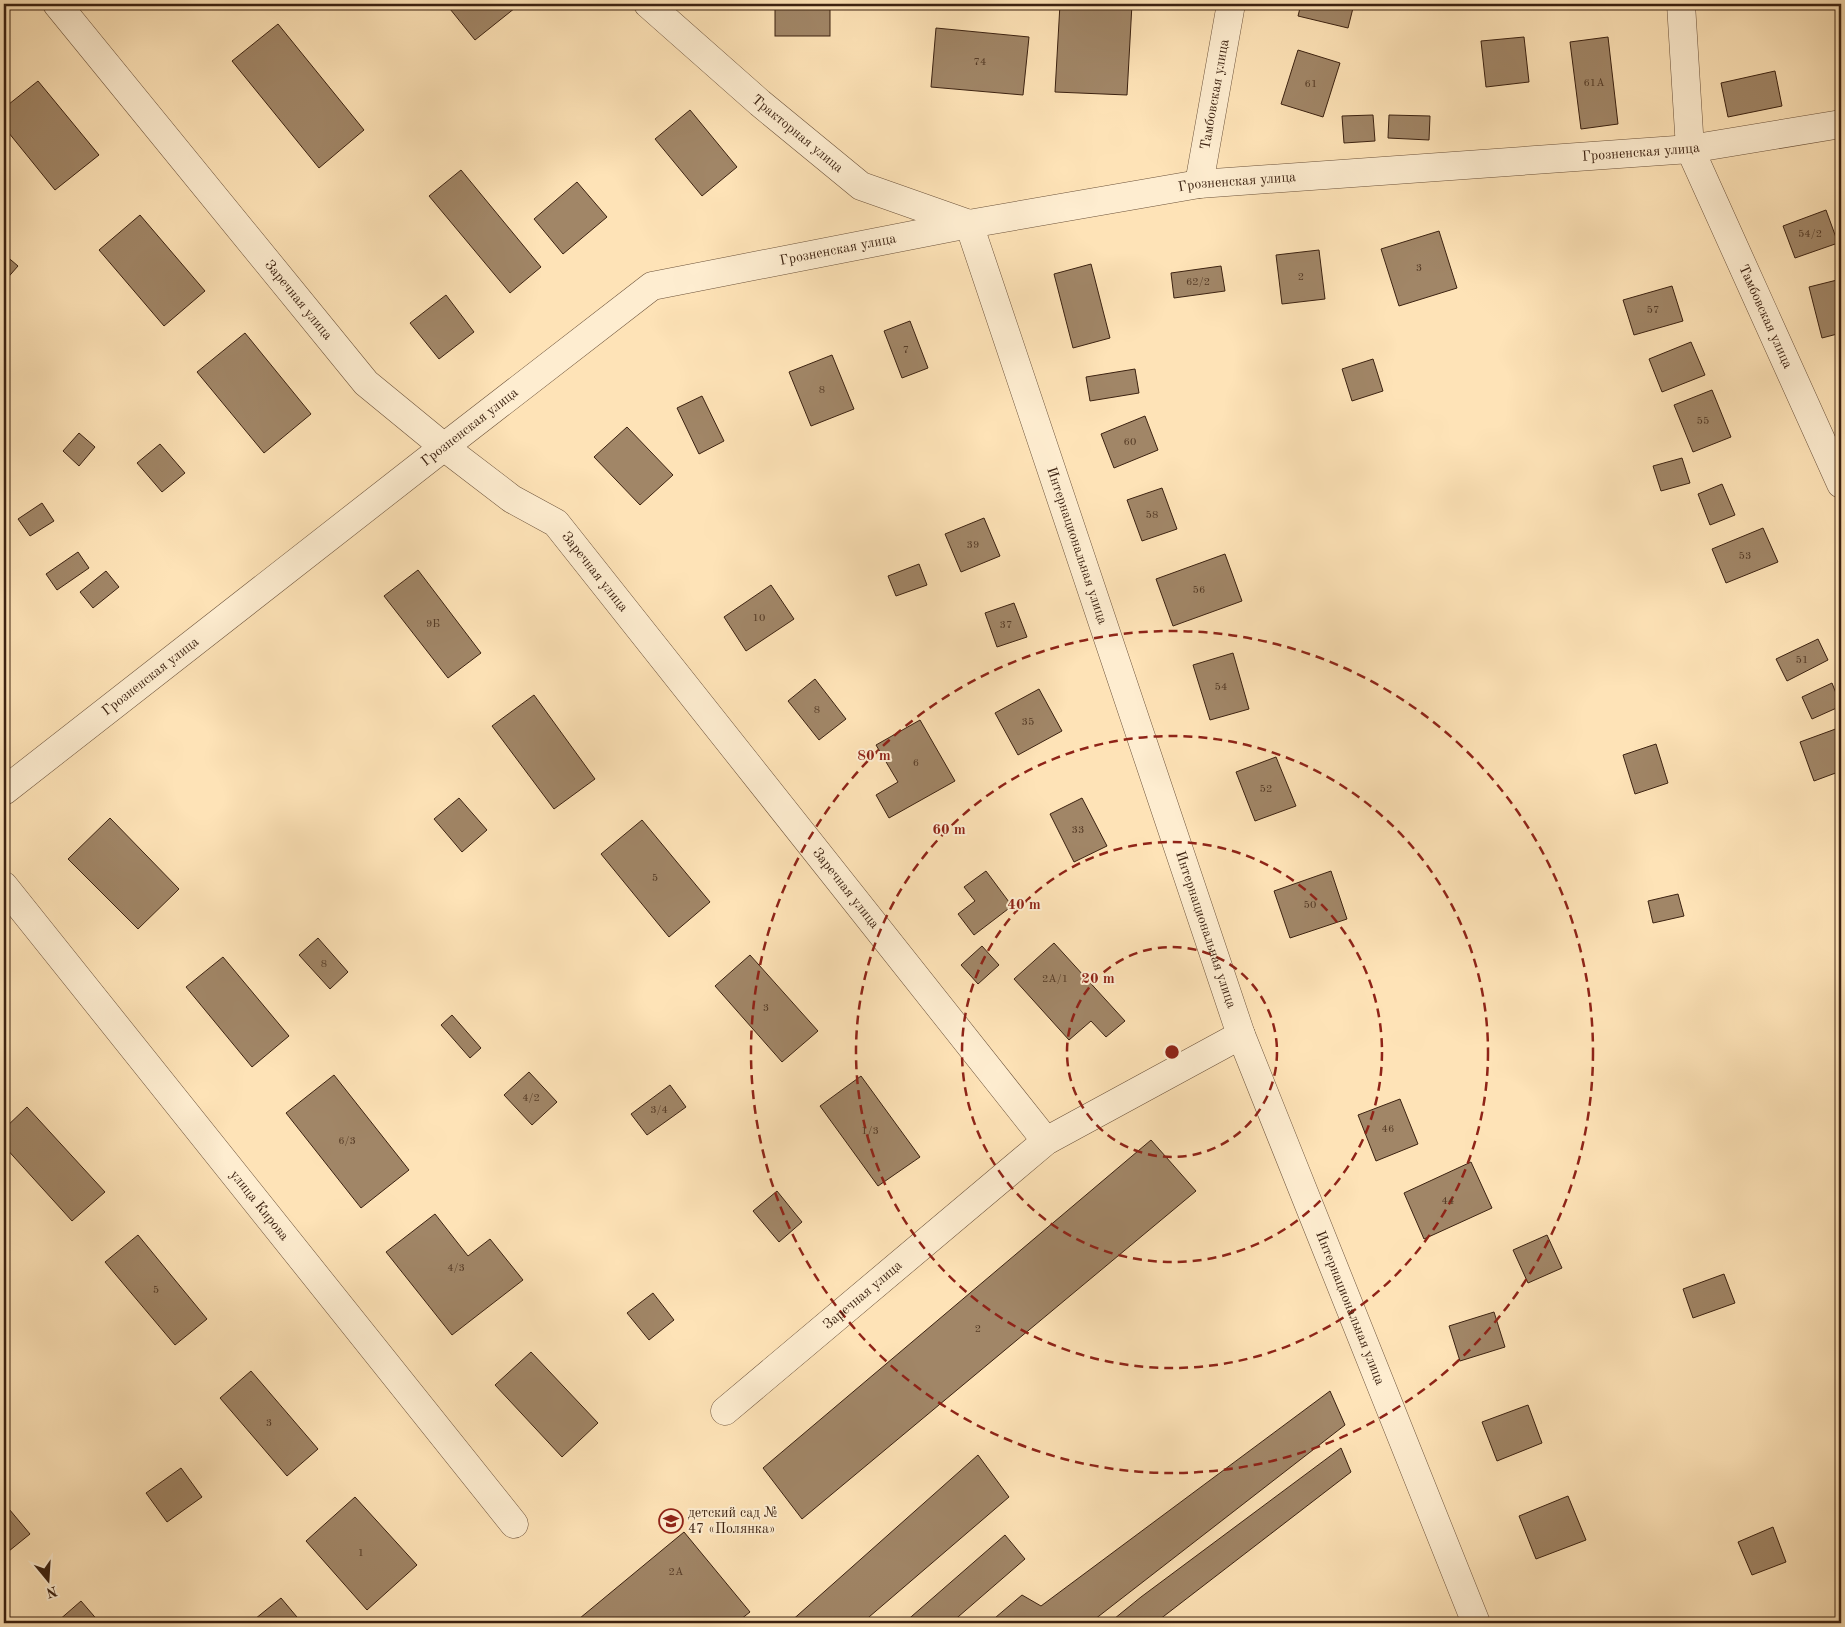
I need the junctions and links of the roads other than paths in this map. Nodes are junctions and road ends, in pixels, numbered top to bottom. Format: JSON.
{"nodes":[{"id":1,"x":57,"y":4,"type":"edge"},
{"id":2,"x":648,"y":4,"type":"edge"},
{"id":3,"x":1231,"y":4,"type":"edge"},
{"id":4,"x":1681,"y":4,"type":"edge"},
{"id":5,"x":1841,"y":124,"type":"edge"},
{"id":6,"x":1690,"y":149,"type":"junction"},
{"id":7,"x":1199,"y":184,"type":"junction"},
{"id":8,"x":969,"y":224,"type":"junction"},
{"id":9,"x":444,"y":447,"type":"junction"},
{"id":10,"x":1841,"y":484,"type":"edge"},
{"id":11,"x":4,"y":791,"type":"edge"},
{"id":12,"x":4,"y":886,"type":"edge"},
{"id":13,"x":1241,"y":1035,"type":"junction"},
{"id":14,"x":1046,"y":1141,"type":"junction"},
{"id":15,"x":725,"y":1411,"type":"dead end"},
{"id":16,"x":514,"y":1524,"type":"dead end"},
{"id":17,"x":1476,"y":1623,"type":"edge"}],
"edges":[{"from":1,"to":9,"type":"street","name":"Заречная улица"},
{"from":2,"to":8,"type":"street","name":"Тракторная улица"},
{"from":3,"to":7,"type":"street","name":"Тамбовская улица"},
{"from":4,"to":6,"type":"street"},
{"from":5,"to":6,"type":"street","name":"Грозненская улица"},
{"from":6,"to":7,"type":"street","name":"Грозненская улица"},
{"from":6,"to":10,"type":"street","name":"Тамбовская улица"},
{"from":7,"to":8,"type":"street","name":"Грозненская улица"},
{"from":8,"to":9,"type":"street","name":"Грозненская улица"},
{"from":8,"to":13,"type":"street","name":"Интернациональная улица"},
{"from":9,"to":11,"type":"street","name":"Грозненская улица"},
{"from":9,"to":14,"type":"street","name":"Заречная улица"},
{"from":12,"to":16,"type":"street","name":"улица Кирова"},
{"from":13,"to":14,"type":"street","name":"Заречная улица"},
{"from":13,"to":17,"type":"street","name":"Интернациональная улица"},
{"from":14,"to":15,"type":"street","name":"Заречная улица"}]}
